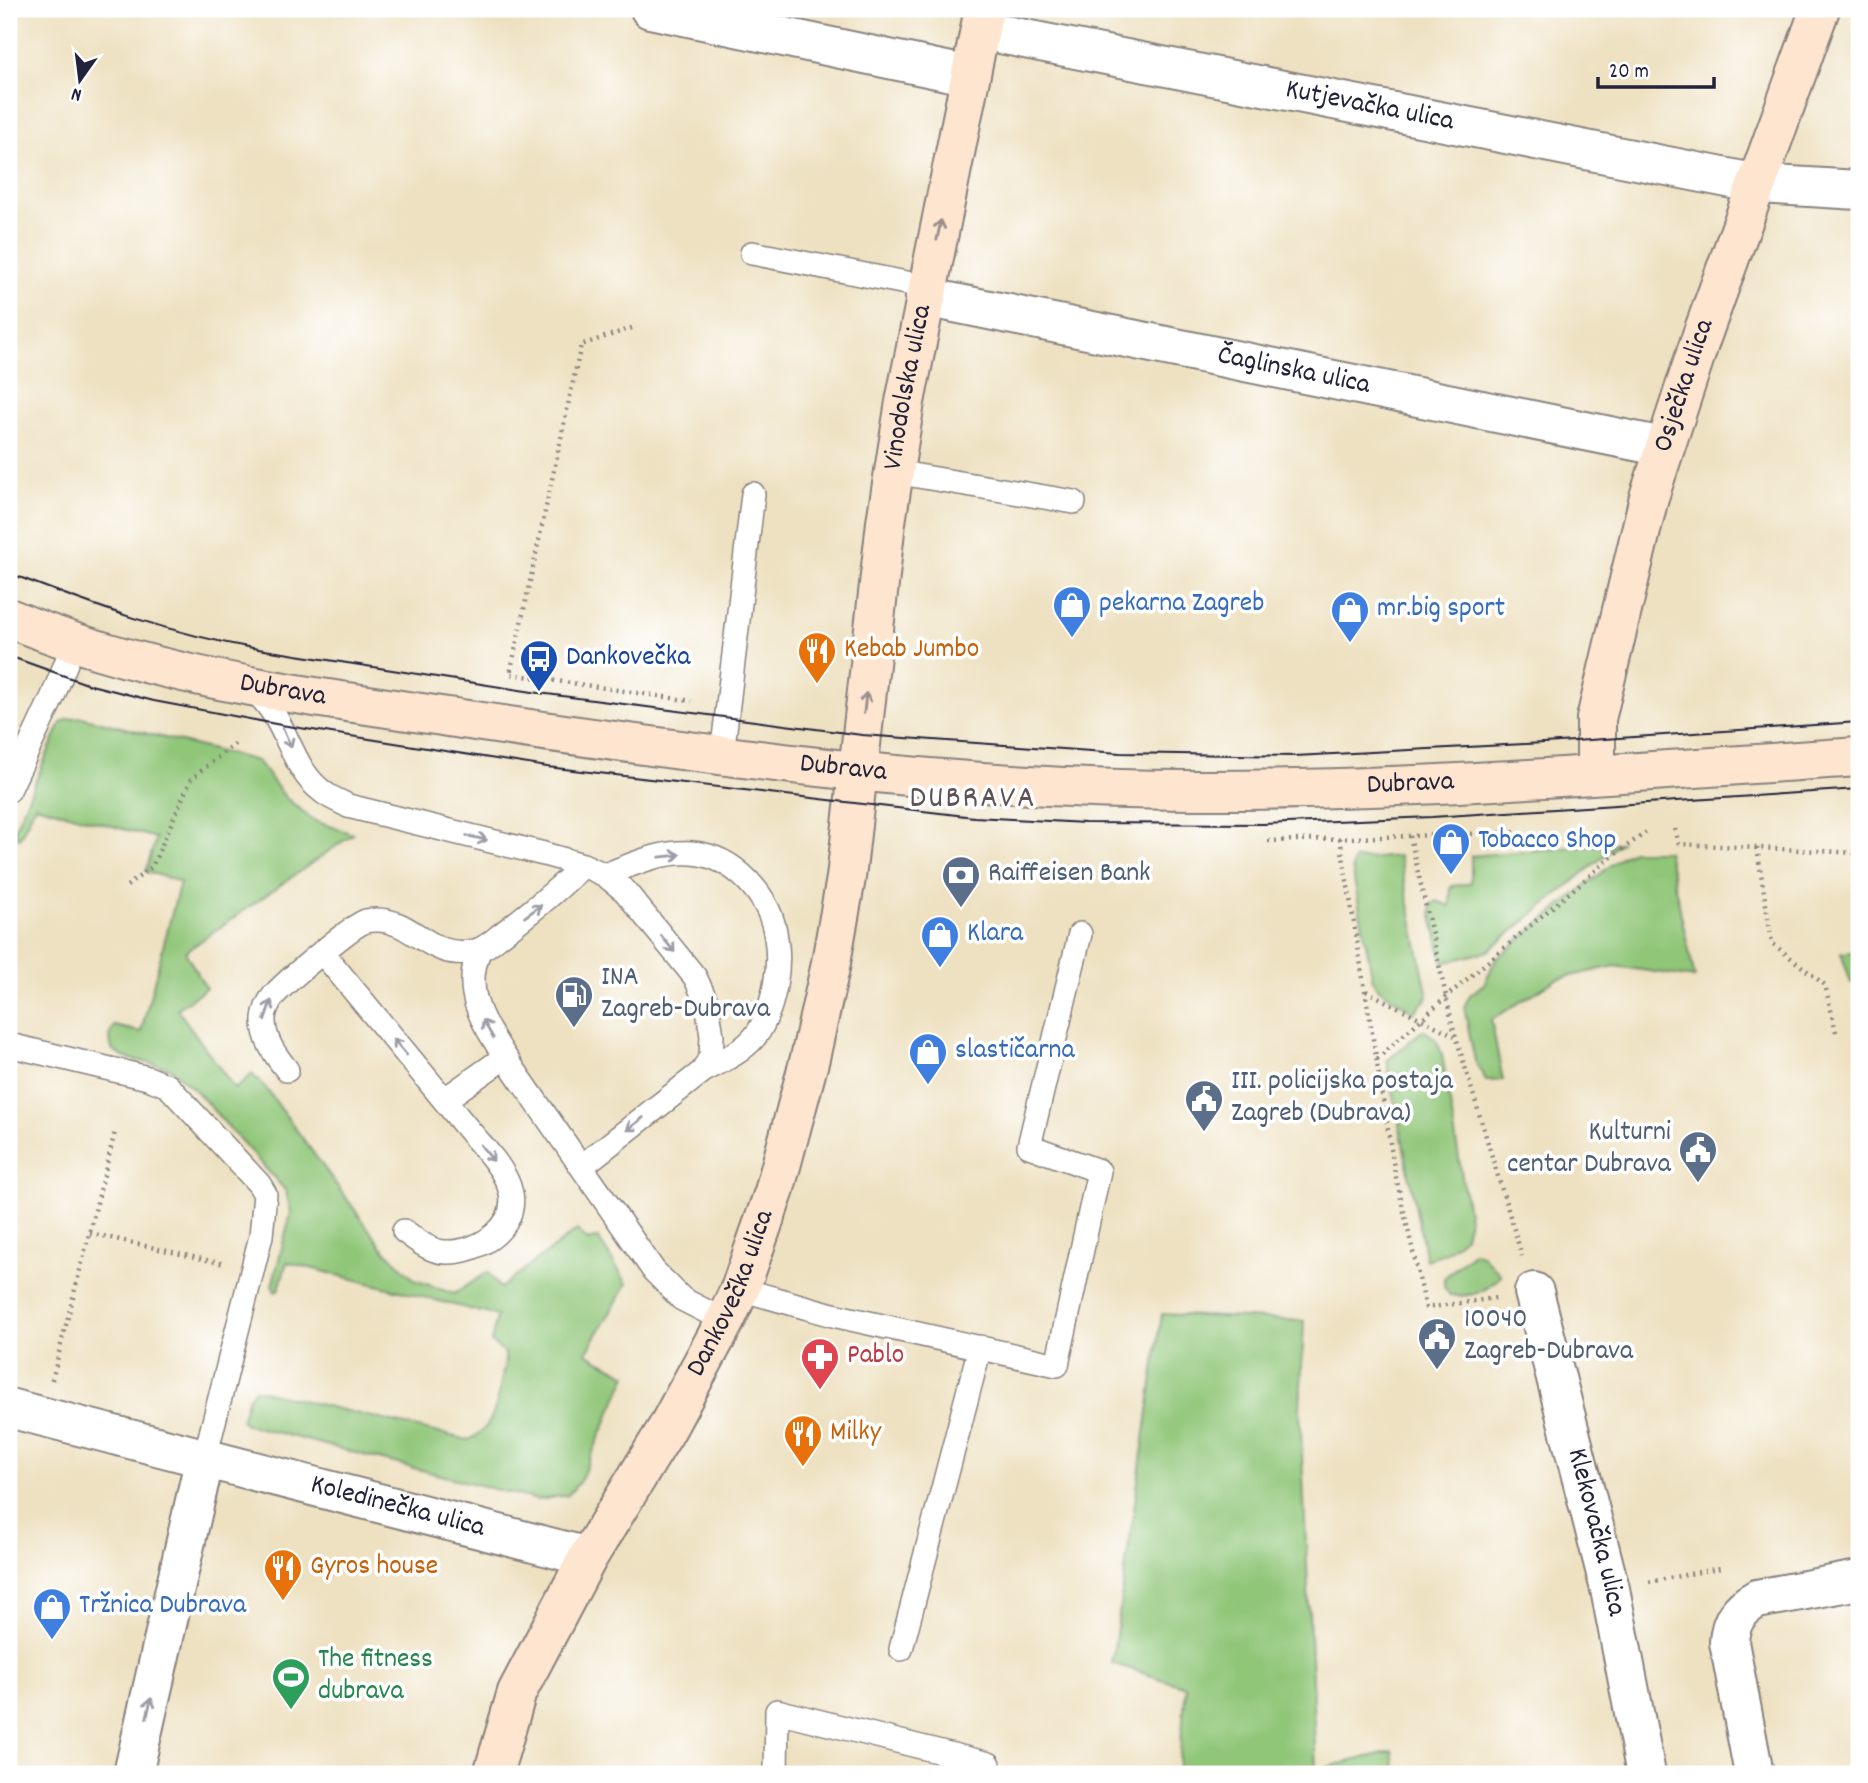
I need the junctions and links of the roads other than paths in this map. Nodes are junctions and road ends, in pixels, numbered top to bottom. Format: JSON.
{"nodes":[{"id":1,"x":650,"y":9,"type":"edge"},
{"id":2,"x":1820,"y":9,"type":"edge"},
{"id":3,"x":982,"y":19,"type":"edge"},
{"id":4,"x":970,"y":76,"type":"junction"},
{"id":5,"x":1758,"y":184,"type":"junction"},
{"id":6,"x":1859,"y":190,"type":"edge"},
{"id":7,"x":752,"y":253,"type":"dead end"},
{"id":8,"x":926,"y":292,"type":"junction"},
{"id":9,"x":1664,"y":447,"type":"junction"},
{"id":10,"x":894,"y":472,"type":"junction"},
{"id":11,"x":753,"y":494,"type":"dead end"},
{"id":12,"x":1074,"y":502,"type":"dead end"},
{"id":13,"x":9,"y":618,"type":"edge"},
{"id":14,"x":74,"y":643,"type":"junction"},
{"id":15,"x":245,"y":685,"type":"junction"},
{"id":16,"x":722,"y":755,"type":"junction"},
{"id":17,"x":1859,"y":757,"type":"edge"},
{"id":18,"x":858,"y":771,"type":"junction"},
{"id":19,"x":1596,"y":773,"type":"junction"},
{"id":20,"x":9,"y":790,"type":"edge"},
{"id":21,"x":583,"y":865,"type":"junction"},
{"id":22,"x":605,"y":875,"type":"junction"},
{"id":23,"x":1080,"y":934,"type":"dead end"},
{"id":24,"x":479,"y":951,"type":"junction"},
{"id":25,"x":322,"y":953,"type":"junction"},
{"id":26,"x":9,"y":1045,"type":"edge"},
{"id":27,"x":505,"y":1057,"type":"junction"},
{"id":28,"x":287,"y":1070,"type":"dead end"},
{"id":29,"x":703,"y":1071,"type":"junction"},
{"id":30,"x":444,"y":1100,"type":"junction"},
{"id":31,"x":582,"y":1167,"type":"junction"},
{"id":32,"x":404,"y":1231,"type":"dead end"},
{"id":33,"x":1534,"y":1292,"type":"road end"},
{"id":34,"x":733,"y":1305,"type":"junction"},
{"id":35,"x":980,"y":1347,"type":"junction"},
{"id":36,"x":9,"y":1408,"type":"edge"},
{"id":37,"x":205,"y":1457,"type":"junction"},
{"id":38,"x":588,"y":1556,"type":"junction"},
{"id":39,"x":1859,"y":1580,"type":"edge"},
{"id":40,"x":901,"y":1648,"type":"dead end"},
{"id":41,"x":133,"y":1774,"type":"edge"},
{"id":42,"x":493,"y":1774,"type":"edge"},
{"id":43,"x":776,"y":1774,"type":"edge"},
{"id":44,"x":988,"y":1774,"type":"edge"},
{"id":45,"x":1646,"y":1774,"type":"edge"},
{"id":46,"x":1754,"y":1774,"type":"edge"}],
"edges":[{"from":1,"to":4,"type":"street"},
{"from":2,"to":5,"type":"main road","name":"Osječka ulica"},
{"from":3,"to":4,"type":"main road","name":"Vinodolska ulica"},
{"from":3,"to":5,"type":"street","name":"Kutjevačka ulica"},
{"from":8,"to":4,"type":"main road","name":"Vinodolska ulica","one_way":true},
{"from":5,"to":6,"type":"street","name":"Kutjevačka ulica"},
{"from":5,"to":9,"type":"main road","name":"Osječka ulica"},
{"from":7,"to":8,"type":"lane"},
{"from":8,"to":9,"type":"street","name":"Čaglinska ulica"},
{"from":8,"to":10,"type":"main road","name":"Vinodolska ulica"},
{"from":9,"to":19,"type":"main road","name":"Osječka ulica"},
{"from":10,"to":12,"type":"lane"},
{"from":18,"to":10,"type":"main road","name":"Vinodolska ulica","one_way":true},
{"from":11,"to":16,"type":"lane"},
{"from":13,"to":14,"type":"main road","name":"Dubrava"},
{"from":14,"to":15,"type":"main road","name":"Dubrava"},
{"from":14,"to":20,"type":"lane"},
{"from":15,"to":16,"type":"main road","name":"Dubrava"},
{"from":15,"to":21,"type":"lane","one_way":true},
{"from":16,"to":18,"type":"main road","name":"Dubrava"},
{"from":17,"to":19,"type":"main road","name":"Dubrava"},
{"from":18,"to":19,"type":"main road","name":"Dubrava"},
{"from":18,"to":34,"type":"main road","name":"Dankovečka ulica"},
{"from":21,"to":22,"type":"lane"},
{"from":24,"to":21,"type":"lane","one_way":true},
{"from":22,"to":29,"type":"lane","one_way":true},
{"from":22,"to":29,"type":"lane","one_way":true},
{"from":23,"to":35,"type":"lane"},
{"from":24,"to":25,"type":"lane"},
{"from":27,"to":24,"type":"lane","one_way":true},
{"from":28,"to":25,"type":"lane","one_way":true},
{"from":30,"to":25,"type":"lane","one_way":true},
{"from":26,"to":37,"type":"lane"},
{"from":27,"to":30,"type":"lane"},
{"from":27,"to":31,"type":"lane"},
{"from":29,"to":31,"type":"lane","one_way":true},
{"from":30,"to":32,"type":"lane","one_way":true},
{"from":31,"to":34,"type":"lane"},
{"from":33,"to":45,"type":"street","name":"Klekovačka ulica"},
{"from":34,"to":35,"type":"lane"},
{"from":34,"to":38,"type":"main road","name":"Dankovečka ulica"},
{"from":35,"to":40,"type":"lane"},
{"from":36,"to":37,"type":"street","name":"Koledinečka ulica"},
{"from":37,"to":38,"type":"street","name":"Koledinečka ulica"},
{"from":41,"to":37,"type":"street","one_way":true},
{"from":38,"to":42,"type":"main road","name":"Dankovečka ulica"},
{"from":39,"to":46,"type":"street"},
{"from":43,"to":44,"type":"lane"}]}
